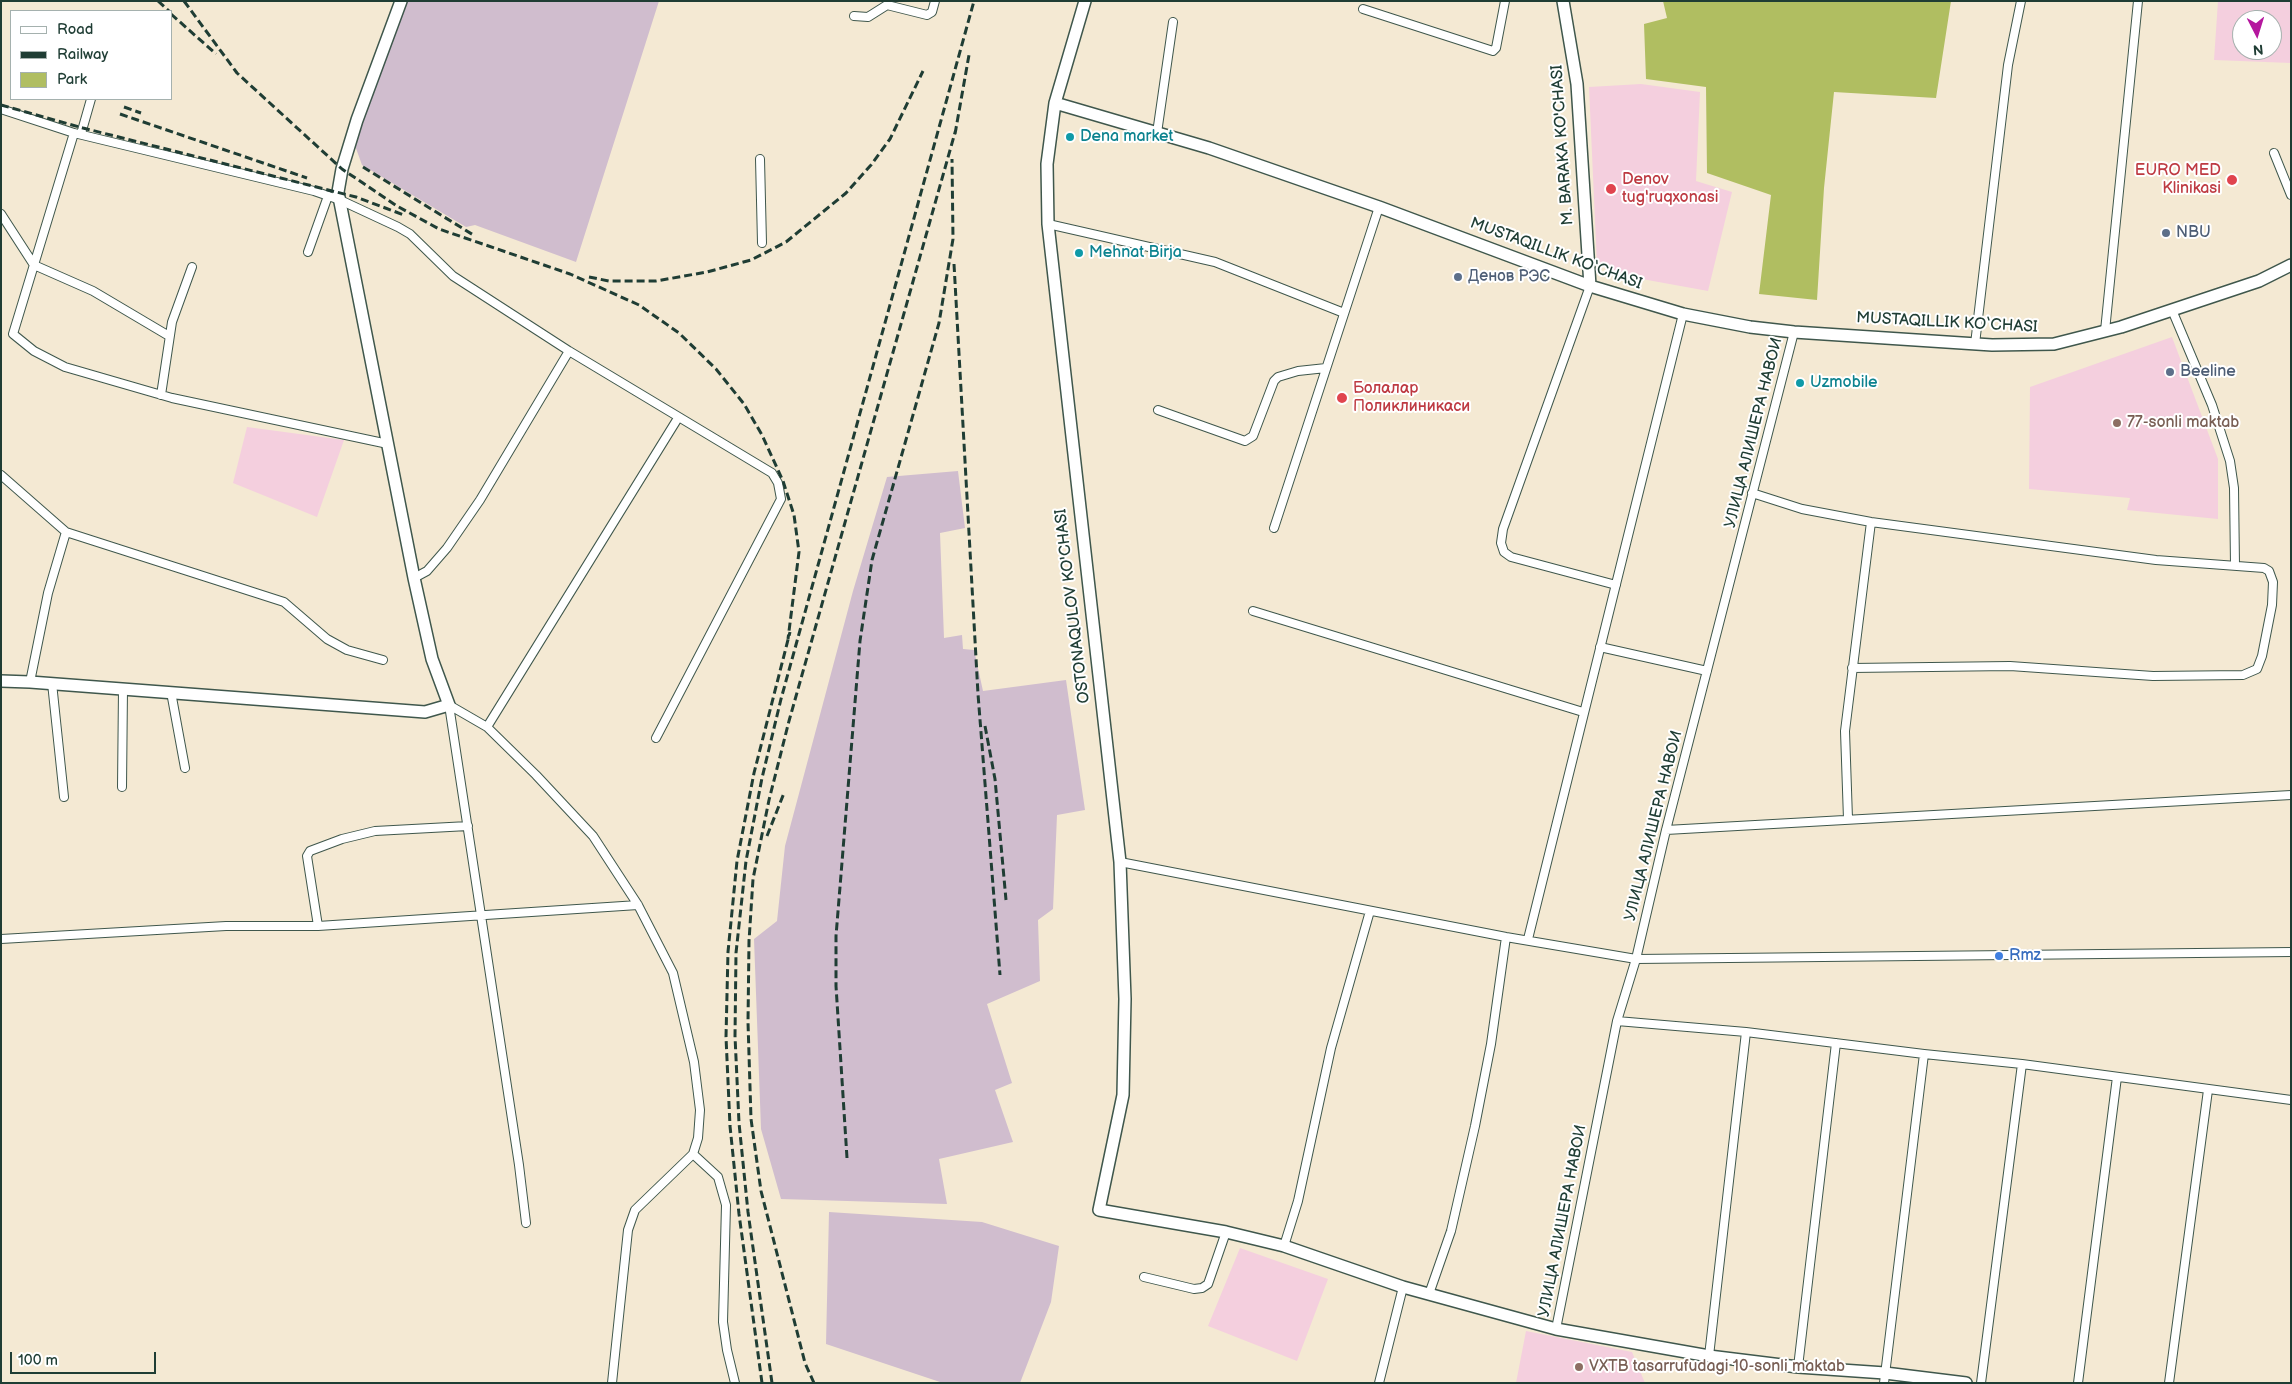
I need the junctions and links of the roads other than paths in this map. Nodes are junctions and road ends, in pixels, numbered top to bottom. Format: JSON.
{"nodes":[{"id":1,"x":401,"y":1,"type":"edge"},
{"id":2,"x":935,"y":1,"type":"edge"},
{"id":3,"x":1085,"y":1,"type":"edge"},
{"id":4,"x":1563,"y":1,"type":"edge"},
{"id":5,"x":2021,"y":1,"type":"edge"},
{"id":6,"x":2138,"y":1,"type":"edge"},
{"id":7,"x":1503,"y":2,"type":"edge"},
{"id":8,"x":1363,"y":9,"type":"dead end"},
{"id":9,"x":854,"y":16,"type":"dead end"},
{"id":10,"x":1173,"y":22,"type":"dead end"},
{"id":11,"x":91,"y":100,"type":"edge"},
{"id":12,"x":1055,"y":103,"type":"junction"},
{"id":13,"x":1,"y":109,"type":"edge"},
{"id":14,"x":1157,"y":133,"type":"junction"},
{"id":15,"x":78,"y":134,"type":"junction"},
{"id":16,"x":2274,"y":153,"type":"dead end"},
{"id":17,"x":760,"y":159,"type":"dead end"},
{"id":18,"x":2291,"y":195,"type":"edge"},
{"id":19,"x":328,"y":196,"type":"junction"},
{"id":20,"x":340,"y":200,"type":"junction"},
{"id":21,"x":1379,"y":207,"type":"junction"},
{"id":22,"x":1,"y":214,"type":"edge"},
{"id":23,"x":1048,"y":224,"type":"junction"},
{"id":24,"x":762,"y":243,"type":"dead end"},
{"id":25,"x":308,"y":252,"type":"dead end"},
{"id":26,"x":34,"y":264,"type":"junction"},
{"id":27,"x":2291,"y":265,"type":"edge"},
{"id":28,"x":192,"y":267,"type":"dead end"},
{"id":29,"x":1590,"y":286,"type":"junction"},
{"id":30,"x":2172,"y":310,"type":"junction"},
{"id":31,"x":1344,"y":313,"type":"junction"},
{"id":32,"x":1683,"y":314,"type":"junction"},
{"id":33,"x":2106,"y":331,"type":"junction"},
{"id":34,"x":1794,"y":332,"type":"junction"},
{"id":35,"x":169,"y":336,"type":"junction"},
{"id":36,"x":1975,"y":344,"type":"junction"},
{"id":37,"x":569,"y":351,"type":"junction"},
{"id":38,"x":1326,"y":368,"type":"junction"},
{"id":39,"x":161,"y":395,"type":"junction"},
{"id":40,"x":1158,"y":410,"type":"dead end"},
{"id":41,"x":678,"y":418,"type":"junction"},
{"id":42,"x":388,"y":444,"type":"junction"},
{"id":43,"x":1,"y":475,"type":"edge"},
{"id":44,"x":1752,"y":493,"type":"junction"},
{"id":45,"x":1871,"y":522,"type":"junction"},
{"id":46,"x":1274,"y":528,"type":"dead end"},
{"id":47,"x":66,"y":532,"type":"junction"},
{"id":48,"x":2235,"y":565,"type":"junction"},
{"id":49,"x":414,"y":578,"type":"junction"},
{"id":50,"x":1616,"y":584,"type":"junction"},
{"id":51,"x":1253,"y":611,"type":"dead end"},
{"id":52,"x":1600,"y":646,"type":"junction"},
{"id":53,"x":383,"y":660,"type":"dead end"},
{"id":54,"x":1852,"y":668,"type":"junction"},
{"id":55,"x":1707,"y":671,"type":"junction"},
{"id":56,"x":1,"y":681,"type":"edge"},
{"id":57,"x":30,"y":682,"type":"junction"},
{"id":58,"x":52,"y":683,"type":"junction"},
{"id":59,"x":123,"y":689,"type":"junction"},
{"id":60,"x":171,"y":692,"type":"junction"},
{"id":61,"x":449,"y":705,"type":"junction"},
{"id":62,"x":1583,"y":712,"type":"junction"},
{"id":63,"x":487,"y":727,"type":"junction"},
{"id":64,"x":656,"y":738,"type":"dead end"},
{"id":65,"x":185,"y":768,"type":"dead end"},
{"id":66,"x":122,"y":788,"type":"dead end"},
{"id":67,"x":2291,"y":795,"type":"edge"},
{"id":68,"x":64,"y":797,"type":"dead end"},
{"id":69,"x":1848,"y":819,"type":"junction"},
{"id":70,"x":468,"y":826,"type":"junction"},
{"id":71,"x":1666,"y":830,"type":"junction"},
{"id":72,"x":1120,"y":862,"type":"junction"},
{"id":73,"x":638,"y":905,"type":"junction"},
{"id":74,"x":1370,"y":910,"type":"junction"},
{"id":75,"x":481,"y":917,"type":"junction"},
{"id":76,"x":318,"y":926,"type":"junction"},
{"id":77,"x":1506,"y":937,"type":"junction"},
{"id":78,"x":1,"y":939,"type":"edge"},
{"id":79,"x":1528,"y":939,"type":"junction"},
{"id":80,"x":2291,"y":952,"type":"edge"},
{"id":81,"x":1636,"y":959,"type":"junction"},
{"id":82,"x":1617,"y":1021,"type":"junction"},
{"id":83,"x":1746,"y":1032,"type":"junction"},
{"id":84,"x":1836,"y":1043,"type":"junction"},
{"id":85,"x":1924,"y":1054,"type":"junction"},
{"id":86,"x":2022,"y":1064,"type":"junction"},
{"id":87,"x":2117,"y":1077,"type":"junction"},
{"id":88,"x":2208,"y":1090,"type":"junction"},
{"id":89,"x":2291,"y":1100,"type":"edge"},
{"id":90,"x":693,"y":1154,"type":"junction"},
{"id":91,"x":526,"y":1223,"type":"dead end"},
{"id":92,"x":1226,"y":1232,"type":"junction"},
{"id":93,"x":1284,"y":1246,"type":"junction"},
{"id":94,"x":1144,"y":1277,"type":"dead end"},
{"id":95,"x":1403,"y":1287,"type":"junction"},
{"id":96,"x":1429,"y":1294,"type":"junction"},
{"id":97,"x":1556,"y":1329,"type":"junction"},
{"id":98,"x":1709,"y":1356,"type":"junction"},
{"id":99,"x":1798,"y":1367,"type":"junction"},
{"id":100,"x":1885,"y":1378,"type":"edge"},
{"id":101,"x":612,"y":1383,"type":"edge"},
{"id":102,"x":735,"y":1383,"type":"edge"},
{"id":103,"x":1379,"y":1383,"type":"edge"},
{"id":104,"x":1966,"y":1383,"type":"edge"},
{"id":105,"x":1981,"y":1383,"type":"edge"},
{"id":106,"x":2078,"y":1383,"type":"edge"},
{"id":107,"x":2169,"y":1383,"type":"edge"}],
"edges":[{"from":1,"to":20,"type":"street"},
{"from":2,"to":9,"type":"street"},
{"from":3,"to":12,"type":"street","name":"OSTONAQULOV KO'CHASI"},
{"from":4,"to":29,"type":"street","name":"M. BARAKA KO'CHASI"},
{"from":5,"to":36,"type":"street"},
{"from":6,"to":33,"type":"street"},
{"from":7,"to":8,"type":"street"},
{"from":10,"to":14,"type":"street"},
{"from":11,"to":15,"type":"street"},
{"from":12,"to":14,"type":"street","name":"MUSTAQILLIK KO‘CHASI"},
{"from":12,"to":23,"type":"street","name":"OSTONAQULOV KO'CHASI"},
{"from":13,"to":15,"type":"street"},
{"from":14,"to":21,"type":"street","name":"MUSTAQILLIK KO‘CHASI"},
{"from":15,"to":19,"type":"street"},
{"from":15,"to":26,"type":"street"},
{"from":16,"to":18,"type":"street"},
{"from":17,"to":24,"type":"street"},
{"from":19,"to":20,"type":"street"},
{"from":19,"to":25,"type":"street"},
{"from":20,"to":37,"type":"street"},
{"from":20,"to":42,"type":"street"},
{"from":21,"to":29,"type":"street","name":"MUSTAQILLIK KO‘CHASI"},
{"from":21,"to":31,"type":"street"},
{"from":22,"to":26,"type":"street"},
{"from":23,"to":31,"type":"street"},
{"from":23,"to":72,"type":"street","name":"OSTONAQULOV KO'CHASI"},
{"from":26,"to":35,"type":"street"},
{"from":26,"to":39,"type":"street"},
{"from":27,"to":30,"type":"street","name":"MUSTAQILLIK KO‘CHASI"},
{"from":28,"to":35,"type":"street"},
{"from":29,"to":32,"type":"street","name":"MUSTAQILLIK KO‘CHASI"},
{"from":29,"to":50,"type":"street"},
{"from":30,"to":33,"type":"street","name":"MUSTAQILLIK KO‘CHASI"},
{"from":30,"to":48,"type":"street"},
{"from":31,"to":38,"type":"street"},
{"from":32,"to":34,"type":"street","name":"MUSTAQILLIK KO‘CHASI"},
{"from":32,"to":50,"type":"street"},
{"from":33,"to":36,"type":"street","name":"MUSTAQILLIK KO‘CHASI"},
{"from":34,"to":36,"type":"street","name":"MUSTAQILLIK KO‘CHASI"},
{"from":34,"to":44,"type":"street","name":"УЛИЦА АЛИШЕРА НАВОИ"},
{"from":35,"to":39,"type":"street"},
{"from":37,"to":41,"type":"street"},
{"from":37,"to":49,"type":"street"},
{"from":38,"to":40,"type":"street"},
{"from":38,"to":46,"type":"street"},
{"from":39,"to":42,"type":"street"},
{"from":41,"to":63,"type":"street"},
{"from":41,"to":64,"type":"street"},
{"from":42,"to":49,"type":"street"},
{"from":43,"to":47,"type":"street"},
{"from":44,"to":45,"type":"street"},
{"from":44,"to":55,"type":"street","name":"УЛИЦА АЛИШЕРА НАВОИ"},
{"from":45,"to":48,"type":"street"},
{"from":45,"to":54,"type":"street"},
{"from":47,"to":53,"type":"street"},
{"from":47,"to":57,"type":"street"},
{"from":48,"to":54,"type":"street"},
{"from":49,"to":61,"type":"street"},
{"from":50,"to":52,"type":"street"},
{"from":51,"to":62,"type":"street"},
{"from":52,"to":55,"type":"street"},
{"from":52,"to":62,"type":"street"},
{"from":54,"to":69,"type":"street"},
{"from":55,"to":71,"type":"street","name":"УЛИЦА АЛИШЕРА НАВОИ"},
{"from":56,"to":57,"type":"street"},
{"from":57,"to":58,"type":"street"},
{"from":58,"to":59,"type":"street"},
{"from":58,"to":68,"type":"street"},
{"from":59,"to":60,"type":"street"},
{"from":59,"to":66,"type":"street"},
{"from":60,"to":61,"type":"street"},
{"from":60,"to":65,"type":"street"},
{"from":61,"to":63,"type":"street"},
{"from":61,"to":70,"type":"street"},
{"from":62,"to":79,"type":"street"},
{"from":63,"to":73,"type":"street"},
{"from":67,"to":69,"type":"street"},
{"from":69,"to":71,"type":"street"},
{"from":70,"to":75,"type":"street"},
{"from":70,"to":76,"type":"street"},
{"from":71,"to":81,"type":"street","name":"УЛИЦА АЛИШЕРА НАВОИ"},
{"from":72,"to":74,"type":"street"},
{"from":72,"to":92,"type":"street","name":"OSTONAQULOV KO'CHASI"},
{"from":73,"to":75,"type":"street"},
{"from":73,"to":90,"type":"street"},
{"from":74,"to":77,"type":"street"},
{"from":74,"to":93,"type":"street"},
{"from":75,"to":76,"type":"street"},
{"from":75,"to":91,"type":"street"},
{"from":76,"to":78,"type":"street"},
{"from":77,"to":79,"type":"street"},
{"from":77,"to":96,"type":"street"},
{"from":79,"to":81,"type":"street"},
{"from":80,"to":81,"type":"street"},
{"from":81,"to":82,"type":"street","name":"УЛИЦА АЛИШЕРА НАВОИ"},
{"from":82,"to":83,"type":"street"},
{"from":82,"to":97,"type":"street","name":"УЛИЦА АЛИШЕРА НАВОИ"},
{"from":83,"to":84,"type":"street"},
{"from":83,"to":98,"type":"street"},
{"from":84,"to":85,"type":"street"},
{"from":84,"to":99,"type":"street"},
{"from":85,"to":86,"type":"street"},
{"from":85,"to":100,"type":"street"},
{"from":86,"to":87,"type":"street"},
{"from":86,"to":105,"type":"street"},
{"from":87,"to":88,"type":"street"},
{"from":87,"to":106,"type":"street"},
{"from":88,"to":89,"type":"street"},
{"from":88,"to":107,"type":"street"},
{"from":90,"to":101,"type":"street"},
{"from":90,"to":102,"type":"street"},
{"from":92,"to":93,"type":"street"},
{"from":92,"to":94,"type":"street"},
{"from":93,"to":95,"type":"street"},
{"from":95,"to":96,"type":"street"},
{"from":95,"to":103,"type":"street"},
{"from":96,"to":97,"type":"street"},
{"from":97,"to":98,"type":"street"},
{"from":98,"to":99,"type":"street"},
{"from":99,"to":100,"type":"street"},
{"from":100,"to":104,"type":"street"}]}
